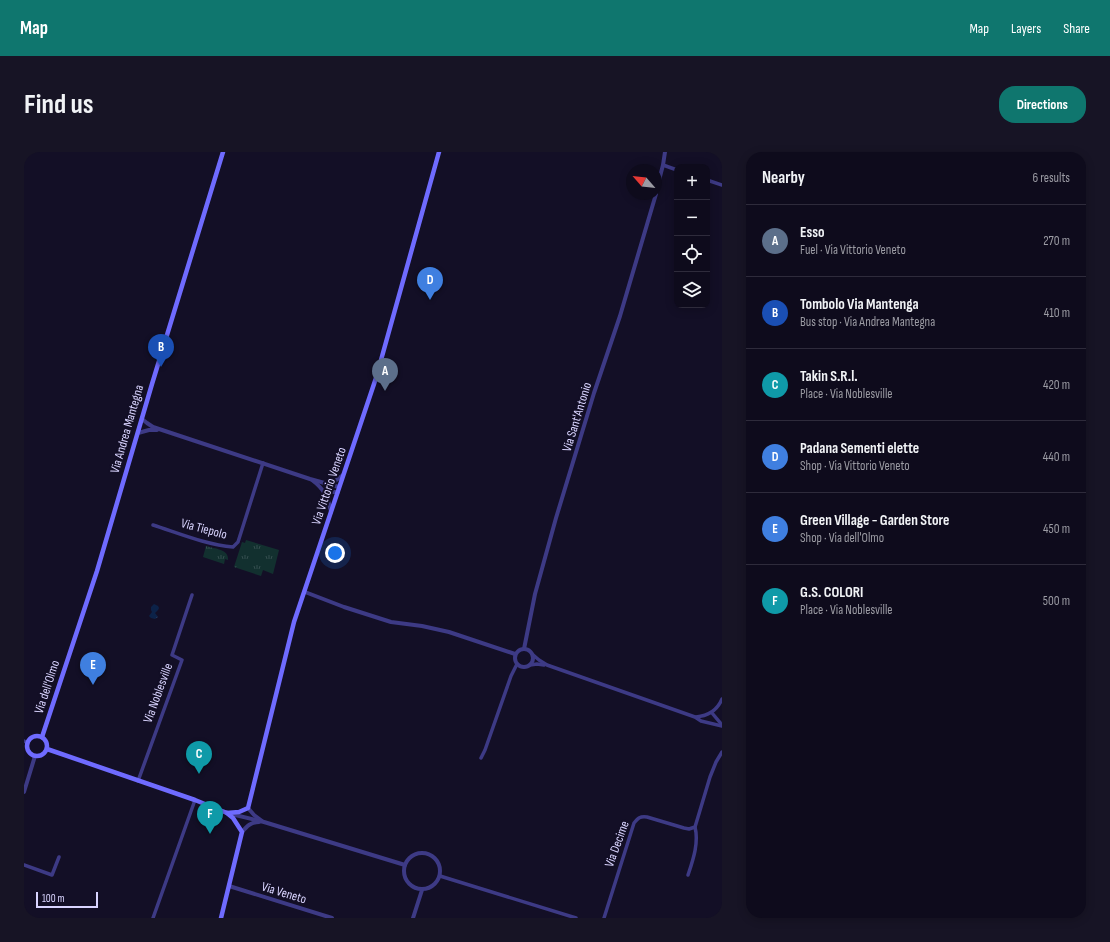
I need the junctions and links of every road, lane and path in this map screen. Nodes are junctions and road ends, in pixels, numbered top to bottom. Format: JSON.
{"nodes":[{"id":1,"x":223,"y":152,"type":"edge"},
{"id":2,"x":439,"y":152,"type":"edge"},
{"id":3,"x":665,"y":152,"type":"edge"},
{"id":4,"x":663,"y":165,"type":"junction"},
{"id":5,"x":662,"y":169,"type":"edge"},
{"id":6,"x":674,"y":169,"type":"edge"},
{"id":7,"x":710,"y":181,"type":"edge"},
{"id":8,"x":722,"y":185,"type":"edge"},
{"id":9,"x":654,"y":200,"type":"edge"},
{"id":10,"x":141,"y":423,"type":"junction"},
{"id":11,"x":149,"y":430,"type":"junction"},
{"id":12,"x":162,"y":430,"type":"junction"},
{"id":13,"x":138,"y":433,"type":"junction"},
{"id":14,"x":263,"y":463,"type":"junction"},
{"id":15,"x":345,"y":474,"type":"junction"},
{"id":16,"x":310,"y":479,"type":"junction"},
{"id":17,"x":328,"y":484,"type":"junction"},
{"id":18,"x":338,"y":490,"type":"junction"},
{"id":19,"x":324,"y":492,"type":"junction"},
{"id":20,"x":331,"y":512,"type":"junction"},
{"id":21,"x":153,"y":525,"type":"dead end"},
{"id":22,"x":304,"y":592,"type":"junction"},
{"id":23,"x":192,"y":595,"type":"dead end"},
{"id":24,"x":73,"y":644,"type":"joint"},
{"id":25,"x":524,"y":649,"type":"junction"},
{"id":26,"x":515,"y":654,"type":"junction"},
{"id":27,"x":532,"y":654,"type":"junction"},
{"id":28,"x":517,"y":664,"type":"junction"},
{"id":29,"x":530,"y":665,"type":"junction"},
{"id":30,"x":547,"y":665,"type":"junction"},
{"id":31,"x":722,"y":699,"type":"edge"},
{"id":32,"x":710,"y":714,"type":"junction"},
{"id":33,"x":695,"y":717,"type":"junction"},
{"id":34,"x":712,"y":724,"type":"junction"},
{"id":35,"x":722,"y":726,"type":"edge"},
{"id":36,"x":42,"y":737,"type":"junction"},
{"id":37,"x":26,"y":742,"type":"edge"},
{"id":38,"x":47,"y":750,"type":"junction"},
{"id":39,"x":722,"y":752,"type":"edge"},
{"id":40,"x":35,"y":756,"type":"junction"},
{"id":41,"x":481,"y":758,"type":"dead end"},
{"id":42,"x":138,"y":781,"type":"junction"},
{"id":43,"x":24,"y":792,"type":"edge"},
{"id":44,"x":194,"y":800,"type":"junction"},
{"id":45,"x":248,"y":808,"type":"junction"},
{"id":46,"x":227,"y":813,"type":"junction"},
{"id":47,"x":264,"y":822,"type":"junction"},
{"id":48,"x":695,"y":827,"type":"junction"},
{"id":49,"x":242,"y":832,"type":"junction"},
{"id":50,"x":59,"y":857,"type":"dead end"},
{"id":51,"x":24,"y":865,"type":"edge"},
{"id":52,"x":405,"y":865,"type":"junction"},
{"id":53,"x":688,"y":875,"type":"dead end"},
{"id":54,"x":440,"y":876,"type":"junction"},
{"id":55,"x":229,"y":886,"type":"junction"},
{"id":56,"x":422,"y":890,"type":"junction"},
{"id":57,"x":153,"y":918,"type":"edge"},
{"id":58,"x":221,"y":918,"type":"edge"},
{"id":59,"x":332,"y":918,"type":"edge"},
{"id":60,"x":413,"y":918,"type":"edge"},
{"id":61,"x":576,"y":918,"type":"edge"},
{"id":62,"x":604,"y":918,"type":"edge"}],
"edges":[{"from":1,"to":10,"type":"main road","name":"Via Andrea Mantegna"},
{"from":2,"to":15,"type":"main road","name":"Via Vittorio Veneto"},
{"from":3,"to":4,"type":"street","name":"Via Sant'Antonio"},
{"from":4,"to":5,"type":"street","name":"Via Sant'Antonio"},
{"from":4,"to":6,"type":"street"},
{"from":7,"to":8,"type":"street"},
{"from":9,"to":25,"type":"street","name":"Via Sant'Antonio"},
{"from":10,"to":11,"type":"street"},
{"from":10,"to":12,"type":"street"},
{"from":10,"to":13,"type":"main road","name":"Via Andrea Mantegna"},
{"from":11,"to":12,"type":"street"},
{"from":11,"to":13,"type":"street"},
{"from":12,"to":14,"type":"street"},
{"from":13,"to":24,"type":"main road","name":"Via Andrea Mantegna"},
{"from":14,"to":16,"type":"street"},
{"from":14,"to":21,"type":"street","name":"Via Tiepolo"},
{"from":15,"to":17,"type":"street"},
{"from":15,"to":18,"type":"main road","name":"Via Vittorio Veneto"},
{"from":16,"to":17,"type":"street"},
{"from":16,"to":19,"type":"street"},
{"from":17,"to":18,"type":"street"},
{"from":18,"to":19,"type":"street"},
{"from":18,"to":20,"type":"main road","name":"Via Vittorio Veneto"},
{"from":19,"to":20,"type":"street"},
{"from":20,"to":22,"type":"main road","name":"Via Vittorio Veneto"},
{"from":22,"to":26,"type":"street"},
{"from":22,"to":45,"type":"main road","name":"Via Vittorio Veneto"},
{"from":23,"to":42,"type":"street","name":"Via Noblesville"},
{"from":24,"to":36,"type":"main road","name":"Via dell'Olmo"},
{"from":25,"to":26,"type":"street"},
{"from":25,"to":27,"type":"street"},
{"from":26,"to":28,"type":"street"},
{"from":27,"to":29,"type":"street"},
{"from":27,"to":30,"type":"street"},
{"from":28,"to":29,"type":"street"},
{"from":28,"to":41,"type":"street"},
{"from":29,"to":30,"type":"street"},
{"from":30,"to":33,"type":"street"},
{"from":31,"to":32,"type":"street"},
{"from":32,"to":33,"type":"street"},
{"from":32,"to":34,"type":"street"},
{"from":32,"to":35,"type":"street"},
{"from":33,"to":34,"type":"street"},
{"from":34,"to":35,"type":"street"},
{"from":36,"to":37,"type":"main road"},
{"from":36,"to":38,"type":"main road"},
{"from":37,"to":40,"type":"main road"},
{"from":38,"to":40,"type":"main road"},
{"from":38,"to":42,"type":"main road"},
{"from":39,"to":48,"type":"street"},
{"from":40,"to":43,"type":"street"},
{"from":42,"to":44,"type":"main road"},
{"from":44,"to":46,"type":"main road"},
{"from":44,"to":57,"type":"street"},
{"from":45,"to":46,"type":"main road"},
{"from":45,"to":47,"type":"street"},
{"from":46,"to":47,"type":"street"},
{"from":46,"to":49,"type":"main road"},
{"from":47,"to":49,"type":"street"},
{"from":47,"to":52,"type":"street"},
{"from":48,"to":53,"type":"street"},
{"from":48,"to":62,"type":"street","name":"Via Decime"},
{"from":49,"to":55,"type":"main road"},
{"from":50,"to":51,"type":"street"},
{"from":52,"to":54,"type":"street"},
{"from":52,"to":56,"type":"street"},
{"from":54,"to":56,"type":"street"},
{"from":54,"to":61,"type":"street"},
{"from":55,"to":58,"type":"main road"},
{"from":55,"to":59,"type":"street","name":"Via Veneto"},
{"from":56,"to":60,"type":"street"}]}
